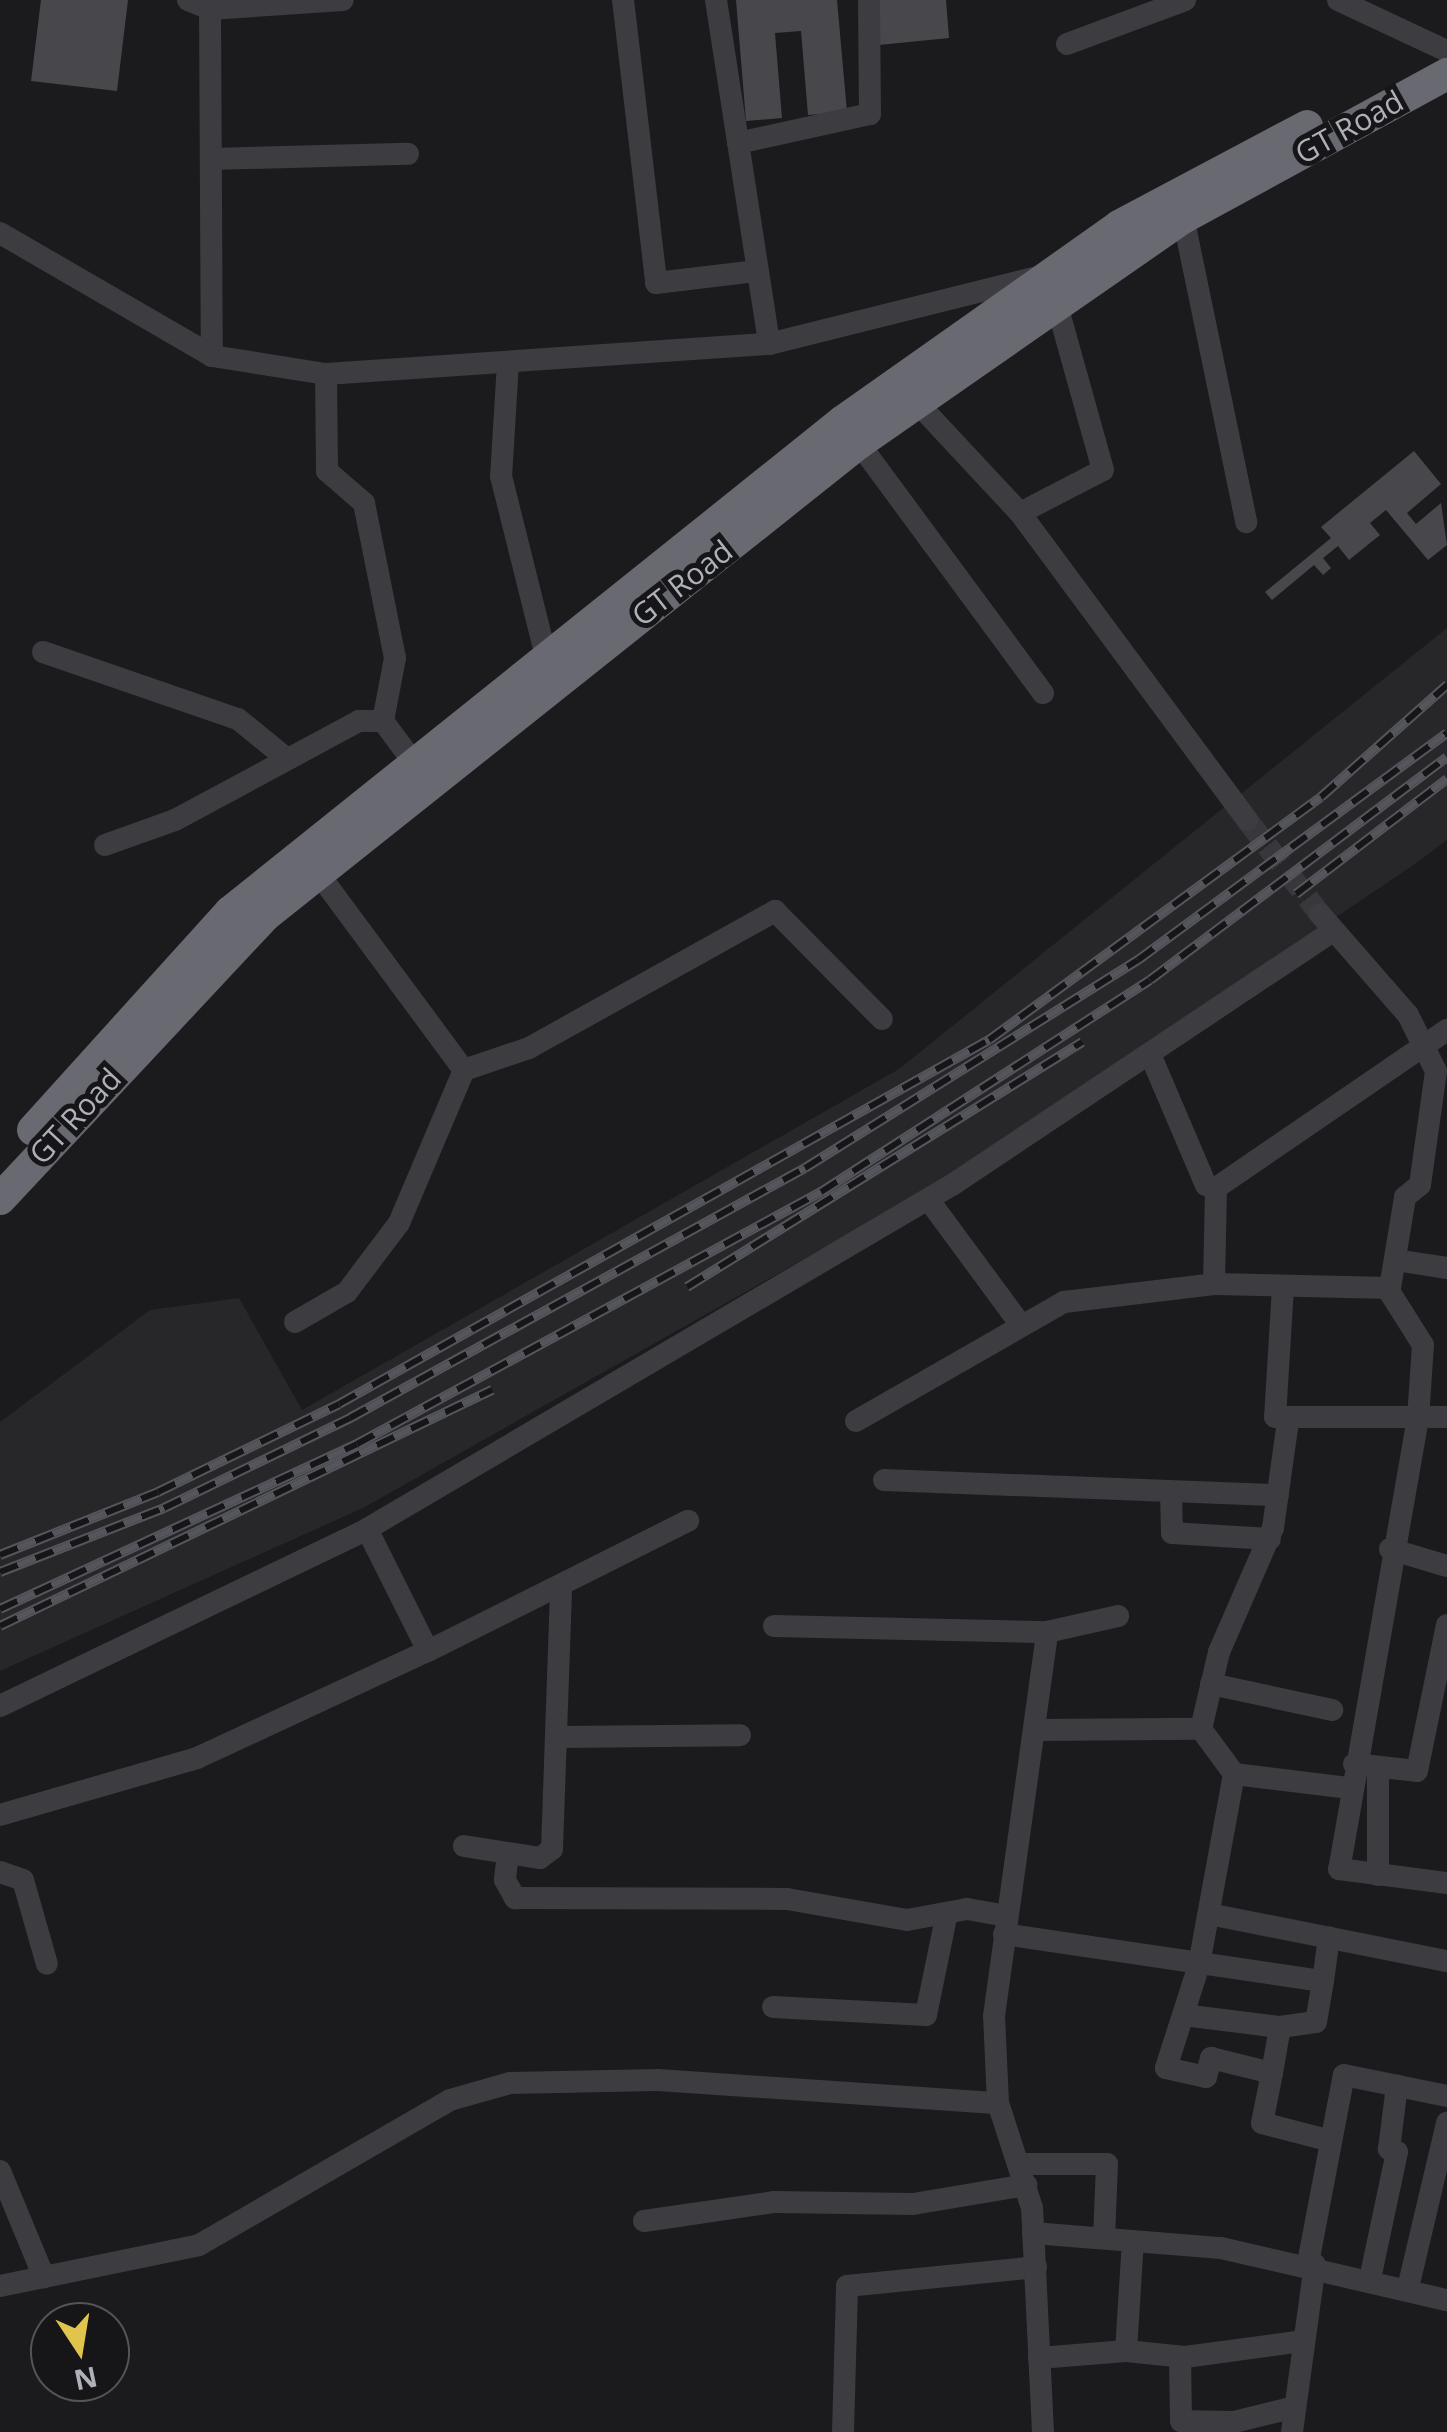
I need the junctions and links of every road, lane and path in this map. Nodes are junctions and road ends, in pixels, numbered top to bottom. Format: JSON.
{"nodes":[{"id":1,"x":343,"y":0,"type":"edge"},
{"id":2,"x":623,"y":0,"type":"edge"},
{"id":3,"x":716,"y":0,"type":"edge"},
{"id":4,"x":870,"y":0,"type":"edge"},
{"id":5,"x":1186,"y":0,"type":"edge"},
{"id":6,"x":1338,"y":0,"type":"edge"},
{"id":7,"x":199,"y":4,"type":"edge"},
{"id":8,"x":1068,"y":44,"type":"dead end"},
{"id":9,"x":1447,"y":56,"type":"edge"},
{"id":10,"x":738,"y":143,"type":"junction"},
{"id":11,"x":408,"y":154,"type":"dead end"},
{"id":12,"x":211,"y":159,"type":"junction"},
{"id":13,"x":1180,"y":205,"type":"junction"},
{"id":14,"x":0,"y":233,"type":"edge"},
{"id":15,"x":758,"y":271,"type":"junction"},
{"id":16,"x":1050,"y":288,"type":"junction"},
{"id":17,"x":769,"y":344,"type":"junction"},
{"id":18,"x":212,"y":356,"type":"junction"},
{"id":19,"x":508,"y":364,"type":"junction"},
{"id":20,"x":326,"y":374,"type":"junction"},
{"id":21,"x":906,"y":390,"type":"junction"},
{"id":22,"x":851,"y":432,"type":"junction"},
{"id":23,"x":1020,"y":513,"type":"junction"},
{"id":24,"x":1246,"y":522,"type":"dead end"},
{"id":25,"x":675,"y":573,"type":"junction"},
{"id":26,"x":43,"y":652,"type":"dead end"},
{"id":27,"x":547,"y":660,"type":"junction"},
{"id":28,"x":1043,"y":693,"type":"dead end"},
{"id":29,"x":384,"y":721,"type":"junction"},
{"id":30,"x":287,"y":760,"type":"junction"},
{"id":31,"x":414,"y":763,"type":"junction"},
{"id":32,"x":1248,"y":820,"type":"tunnel mouth"},
{"id":33,"x":105,"y":844,"type":"dead end"},
{"id":34,"x":318,"y":873,"type":"junction"},
{"id":35,"x":257,"y":906,"type":"junction"},
{"id":36,"x":882,"y":1020,"type":"dead end"},
{"id":37,"x":1447,"y":1030,"type":"edge"},
{"id":38,"x":1427,"y":1045,"type":"junction"},
{"id":39,"x":1150,"y":1054,"type":"junction"},
{"id":40,"x":464,"y":1070,"type":"junction"},
{"id":41,"x":17,"y":1158,"type":"edge"},
{"id":42,"x":1216,"y":1188,"type":"junction"},
{"id":43,"x":0,"y":1198,"type":"edge"},
{"id":44,"x":928,"y":1199,"type":"junction"},
{"id":45,"x":1396,"y":1260,"type":"junction"},
{"id":46,"x":1447,"y":1268,"type":"edge"},
{"id":47,"x":1214,"y":1284,"type":"junction"},
{"id":48,"x":1283,"y":1287,"type":"junction"},
{"id":49,"x":1387,"y":1288,"type":"junction"},
{"id":50,"x":294,"y":1322,"type":"dead end"},
{"id":51,"x":1021,"y":1325,"type":"junction"},
{"id":52,"x":1418,"y":1418,"type":"junction"},
{"id":53,"x":1447,"y":1418,"type":"edge"},
{"id":54,"x":856,"y":1421,"type":"dead end"},
{"id":55,"x":1288,"y":1421,"type":"junction"},
{"id":56,"x":884,"y":1480,"type":"dead end"},
{"id":57,"x":1171,"y":1493,"type":"junction"},
{"id":58,"x":1278,"y":1495,"type":"junction"},
{"id":59,"x":688,"y":1522,"type":"dead end"},
{"id":60,"x":367,"y":1529,"type":"junction"},
{"id":61,"x":1270,"y":1539,"type":"junction"},
{"id":62,"x":1390,"y":1548,"type":"junction"},
{"id":63,"x":1447,"y":1566,"type":"edge"},
{"id":64,"x":561,"y":1591,"type":"junction"},
{"id":65,"x":1118,"y":1616,"type":"dead end"},
{"id":66,"x":1447,"y":1625,"type":"edge"},
{"id":67,"x":774,"y":1626,"type":"dead end"},
{"id":68,"x":1047,"y":1632,"type":"junction"},
{"id":69,"x":428,"y":1651,"type":"junction"},
{"id":70,"x":1211,"y":1684,"type":"junction"},
{"id":71,"x":0,"y":1706,"type":"edge"},
{"id":72,"x":1332,"y":1710,"type":"dead end"},
{"id":73,"x":1038,"y":1730,"type":"junction"},
{"id":74,"x":1201,"y":1730,"type":"junction"},
{"id":75,"x":740,"y":1735,"type":"dead end"},
{"id":76,"x":561,"y":1737,"type":"junction"},
{"id":77,"x":1354,"y":1764,"type":"junction"},
{"id":78,"x":1378,"y":1767,"type":"junction"},
{"id":79,"x":1234,"y":1774,"type":"junction"},
{"id":80,"x":1350,"y":1788,"type":"junction"},
{"id":81,"x":0,"y":1816,"type":"edge"},
{"id":82,"x":464,"y":1846,"type":"dead end"},
{"id":83,"x":508,"y":1854,"type":"junction"},
{"id":84,"x":0,"y":1872,"type":"edge"},
{"id":85,"x":1378,"y":1875,"type":"junction"},
{"id":86,"x":1447,"y":1883,"type":"edge"},
{"id":87,"x":947,"y":1913,"type":"junction"},
{"id":88,"x":1208,"y":1914,"type":"junction"},
{"id":89,"x":1005,"y":1925,"type":"junction"},
{"id":90,"x":1329,"y":1937,"type":"junction"},
{"id":91,"x":1447,"y":1960,"type":"edge"},
{"id":92,"x":47,"y":1964,"type":"dead end"},
{"id":93,"x":1200,"y":1964,"type":"junction"},
{"id":94,"x":1323,"y":1981,"type":"junction"},
{"id":95,"x":774,"y":2007,"type":"dead end"},
{"id":96,"x":1183,"y":2015,"type":"junction"},
{"id":97,"x":1280,"y":2027,"type":"junction"},
{"id":98,"x":1272,"y":2072,"type":"junction"},
{"id":99,"x":1397,"y":2086,"type":"junction"},
{"id":100,"x":1447,"y":2096,"type":"edge"},
{"id":101,"x":998,"y":2103,"type":"junction"},
{"id":102,"x":1447,"y":2122,"type":"edge"},
{"id":103,"x":1332,"y":2141,"type":"junction"},
{"id":104,"x":0,"y":2170,"type":"edge"},
{"id":105,"x":1024,"y":2174,"type":"junction"},
{"id":106,"x":644,"y":2220,"type":"dead end"},
{"id":107,"x":1033,"y":2232,"type":"junction"},
{"id":108,"x":1104,"y":2238,"type":"junction"},
{"id":109,"x":1133,"y":2240,"type":"junction"},
{"id":110,"x":1312,"y":2264,"type":"junction"},
{"id":111,"x":1036,"y":2267,"type":"junction"},
{"id":112,"x":44,"y":2276,"type":"junction"},
{"id":113,"x":1370,"y":2279,"type":"junction"},
{"id":114,"x":0,"y":2286,"type":"edge"},
{"id":115,"x":1408,"y":2288,"type":"junction"},
{"id":116,"x":1447,"y":2300,"type":"edge"},
{"id":117,"x":1304,"y":2341,"type":"junction"},
{"id":118,"x":1126,"y":2351,"type":"junction"},
{"id":119,"x":1180,"y":2357,"type":"junction"},
{"id":120,"x":1039,"y":2358,"type":"junction"},
{"id":121,"x":1295,"y":2406,"type":"junction"},
{"id":122,"x":842,"y":2432,"type":"edge"},
{"id":123,"x":1043,"y":2432,"type":"edge"},
{"id":124,"x":1292,"y":2432,"type":"edge"}],
"edges":[{"from":1,"to":7,"type":"street"},
{"from":2,"to":15,"type":"street"},
{"from":3,"to":10,"type":"street"},
{"from":4,"to":10,"type":"street"},
{"from":5,"to":8,"type":"street"},
{"from":6,"to":9,"type":"street"},
{"from":7,"to":12,"type":"street"},
{"from":9,"to":13,"type":"highway","name":"GT Road"},
{"from":10,"to":15,"type":"street"},
{"from":11,"to":12,"type":"street"},
{"from":12,"to":18,"type":"street"},
{"from":13,"to":16,"type":"highway","name":"GT Road"},
{"from":13,"to":24,"type":"street"},
{"from":14,"to":18,"type":"street"},
{"from":15,"to":17,"type":"street"},
{"from":16,"to":17,"type":"street"},
{"from":16,"to":21,"type":"highway","name":"GT Road"},
{"from":16,"to":23,"type":"street"},
{"from":17,"to":19,"type":"street"},
{"from":18,"to":20,"type":"street"},
{"from":19,"to":20,"type":"street"},
{"from":19,"to":27,"type":"street"},
{"from":20,"to":29,"type":"street"},
{"from":21,"to":22,"type":"highway","name":"GT Road"},
{"from":21,"to":23,"type":"street"},
{"from":22,"to":25,"type":"highway","name":"GT Road"},
{"from":22,"to":28,"type":"street"},
{"from":23,"to":32,"type":"street"},
{"from":25,"to":27,"type":"highway","name":"GT Road"},
{"from":25,"to":34,"type":"highway","name":"GT Road"},
{"from":26,"to":30,"type":"street"},
{"from":27,"to":31,"type":"highway","name":"GT Road"},
{"from":29,"to":30,"type":"street"},
{"from":29,"to":31,"type":"street"},
{"from":30,"to":33,"type":"street"},
{"from":31,"to":35,"type":"highway","name":"GT Road"},
{"from":34,"to":35,"type":"highway","name":"GT Road"},
{"from":34,"to":40,"type":"street"},
{"from":35,"to":41,"type":"highway","name":"GT Road"},
{"from":36,"to":40,"type":"street"},
{"from":37,"to":38,"type":"street"},
{"from":38,"to":39,"type":"street"},
{"from":38,"to":42,"type":"street"},
{"from":38,"to":45,"type":"street"},
{"from":39,"to":42,"type":"street"},
{"from":39,"to":44,"type":"street"},
{"from":40,"to":50,"type":"street"},
{"from":41,"to":43,"type":"highway","name":"GT Road"},
{"from":42,"to":47,"type":"street"},
{"from":44,"to":51,"type":"street"},
{"from":44,"to":60,"type":"street"},
{"from":45,"to":46,"type":"street"},
{"from":45,"to":49,"type":"street"},
{"from":47,"to":48,"type":"street"},
{"from":47,"to":51,"type":"street"},
{"from":48,"to":49,"type":"street"},
{"from":48,"to":55,"type":"street"},
{"from":49,"to":52,"type":"street"},
{"from":51,"to":54,"type":"street"},
{"from":52,"to":53,"type":"street"},
{"from":52,"to":55,"type":"street"},
{"from":52,"to":62,"type":"street"},
{"from":55,"to":58,"type":"street"},
{"from":56,"to":57,"type":"street"},
{"from":57,"to":58,"type":"street"},
{"from":57,"to":61,"type":"street"},
{"from":58,"to":61,"type":"street"},
{"from":59,"to":64,"type":"street"},
{"from":60,"to":69,"type":"street"},
{"from":60,"to":71,"type":"street"},
{"from":61,"to":70,"type":"street"},
{"from":62,"to":63,"type":"street"},
{"from":62,"to":77,"type":"street"},
{"from":64,"to":69,"type":"street"},
{"from":64,"to":76,"type":"street"},
{"from":65,"to":68,"type":"street"},
{"from":66,"to":78,"type":"street"},
{"from":67,"to":68,"type":"street"},
{"from":68,"to":73,"type":"street"},
{"from":69,"to":81,"type":"street"},
{"from":70,"to":72,"type":"street"},
{"from":70,"to":74,"type":"street"},
{"from":73,"to":74,"type":"street"},
{"from":73,"to":89,"type":"street"},
{"from":74,"to":79,"type":"street"},
{"from":75,"to":76,"type":"street"},
{"from":76,"to":83,"type":"street"},
{"from":77,"to":78,"type":"street"},
{"from":77,"to":80,"type":"street"},
{"from":78,"to":85,"type":"street"},
{"from":79,"to":80,"type":"street"},
{"from":79,"to":88,"type":"street"},
{"from":80,"to":85,"type":"street"},
{"from":82,"to":83,"type":"street"},
{"from":83,"to":87,"type":"street"},
{"from":84,"to":92,"type":"street"},
{"from":85,"to":86,"type":"street"},
{"from":87,"to":89,"type":"street"},
{"from":87,"to":95,"type":"street"},
{"from":88,"to":90,"type":"street"},
{"from":88,"to":93,"type":"street"},
{"from":89,"to":93,"type":"street"},
{"from":89,"to":101,"type":"street"},
{"from":90,"to":91,"type":"street"},
{"from":90,"to":94,"type":"street"},
{"from":93,"to":94,"type":"street"},
{"from":93,"to":96,"type":"street"},
{"from":94,"to":97,"type":"street"},
{"from":96,"to":97,"type":"street"},
{"from":96,"to":98,"type":"street"},
{"from":97,"to":98,"type":"street"},
{"from":98,"to":103,"type":"street"},
{"from":99,"to":100,"type":"street"},
{"from":99,"to":103,"type":"street"},
{"from":99,"to":113,"type":"street"},
{"from":101,"to":105,"type":"street"},
{"from":101,"to":112,"type":"street"},
{"from":102,"to":115,"type":"street"},
{"from":103,"to":110,"type":"street"},
{"from":104,"to":112,"type":"street"},
{"from":105,"to":106,"type":"street"},
{"from":105,"to":107,"type":"street"},
{"from":105,"to":108,"type":"street"},
{"from":107,"to":108,"type":"street"},
{"from":107,"to":111,"type":"street"},
{"from":108,"to":109,"type":"street"},
{"from":109,"to":110,"type":"street"},
{"from":109,"to":118,"type":"street"},
{"from":110,"to":113,"type":"street"},
{"from":110,"to":117,"type":"street"},
{"from":111,"to":120,"type":"street"},
{"from":111,"to":122,"type":"street"},
{"from":112,"to":114,"type":"street"},
{"from":113,"to":115,"type":"street"},
{"from":115,"to":116,"type":"street"},
{"from":117,"to":119,"type":"street"},
{"from":117,"to":121,"type":"street"},
{"from":118,"to":119,"type":"street"},
{"from":118,"to":120,"type":"street"},
{"from":119,"to":121,"type":"street"},
{"from":120,"to":123,"type":"street"},
{"from":121,"to":124,"type":"street"}]}
